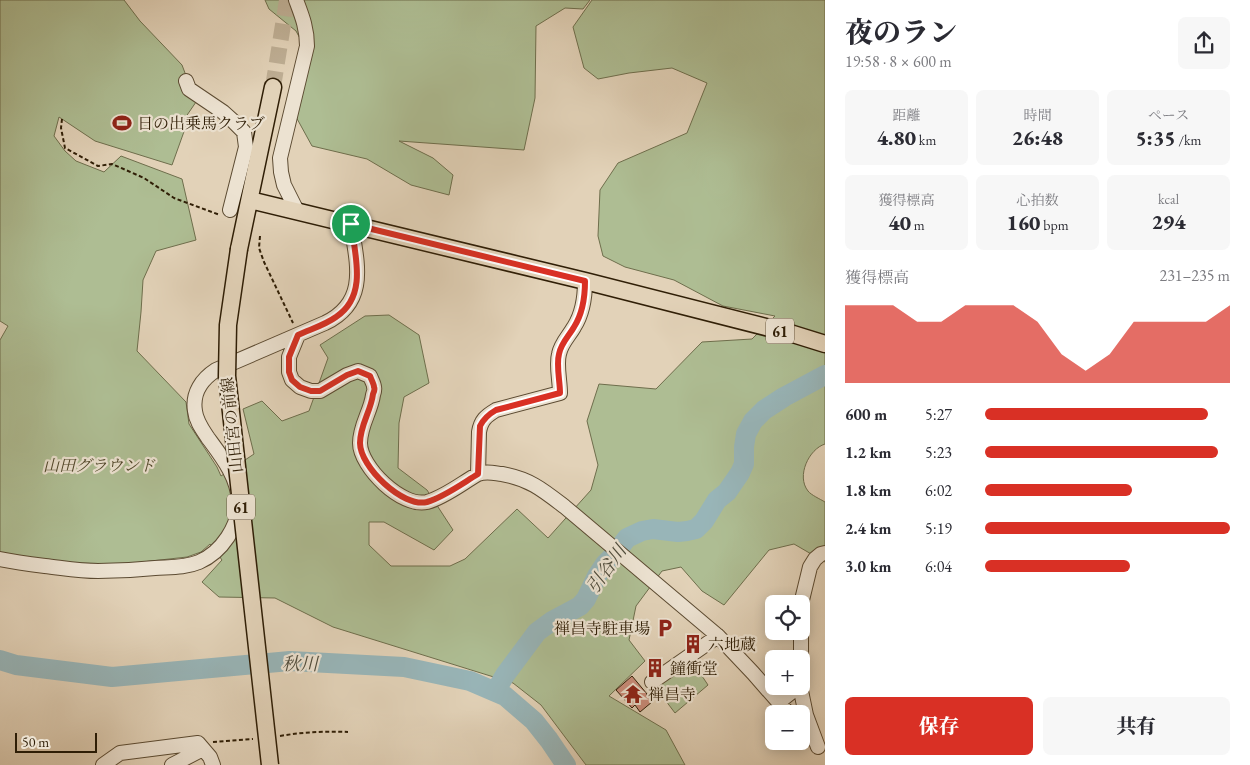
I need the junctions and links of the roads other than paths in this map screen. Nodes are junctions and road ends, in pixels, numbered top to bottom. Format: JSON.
{"nodes":[{"id":1,"x":296,"y":0,"type":"edge"},
{"id":2,"x":186,"y":82,"type":"dead end"},
{"id":3,"x":274,"y":87,"type":"tunnel mouth"},
{"id":4,"x":248,"y":206,"type":"junction"},
{"id":5,"x":296,"y":211,"type":"junction"},
{"id":6,"x":351,"y":224,"type":"junction"},
{"id":7,"x":585,"y":281,"type":"junction"},
{"id":8,"x":298,"y":335,"type":"junction"},
{"id":9,"x":825,"y":344,"type":"edge"},
{"id":10,"x":478,"y":474,"type":"junction"},
{"id":11,"x":825,"y":553,"type":"edge"},
{"id":12,"x":0,"y":559,"type":"edge"},
{"id":13,"x":803,"y":595,"type":"edge"},
{"id":14,"x":718,"y":636,"type":"junction"},
{"id":15,"x":652,"y":682,"type":"dead end"},
{"id":16,"x":788,"y":695,"type":"edge"},
{"id":17,"x":802,"y":695,"type":"edge"},
{"id":18,"x":779,"y":702,"type":"junction"},
{"id":19,"x":782,"y":705,"type":"edge"},
{"id":20,"x":810,"y":737,"type":"edge"},
{"id":21,"x":201,"y":746,"type":"junction"},
{"id":22,"x":822,"y":750,"type":"edge"},
{"id":23,"x":103,"y":765,"type":"edge"},
{"id":24,"x":172,"y":765,"type":"edge"},
{"id":25,"x":213,"y":765,"type":"edge"},
{"id":26,"x":270,"y":765,"type":"edge"}],
"edges":[{"from":1,"to":5,"type":"street"},
{"from":2,"to":4,"type":"street"},
{"from":3,"to":4,"type":"main road","name":"山田宮の前線","number":"61"},
{"from":4,"to":5,"type":"main road","number":"61"},
{"from":4,"to":26,"type":"main road","name":"山田宮の前線","number":"61","bridge":true},
{"from":5,"to":6,"type":"main road","number":"61"},
{"from":6,"to":7,"type":"main road","number":"61"},
{"from":6,"to":8,"type":"street"},
{"from":7,"to":9,"type":"main road","number":"61"},
{"from":7,"to":10,"type":"street"},
{"from":8,"to":10,"type":"street"},
{"from":8,"to":12,"type":"street"},
{"from":10,"to":14,"type":"street"},
{"from":11,"to":13,"type":"street"},
{"from":14,"to":15,"type":"street"},
{"from":14,"to":18,"type":"street"},
{"from":16,"to":18,"type":"street"},
{"from":17,"to":22,"type":"street"},
{"from":18,"to":19,"type":"street"},
{"from":20,"to":22,"type":"street"},
{"from":21,"to":23,"type":"street"},
{"from":21,"to":24,"type":"street"},
{"from":21,"to":25,"type":"street"}]}
